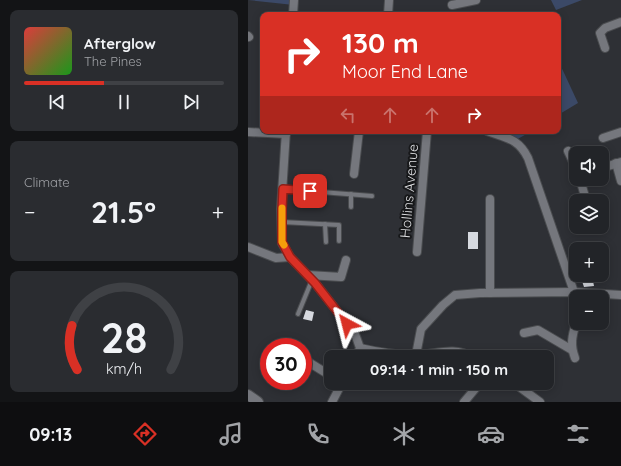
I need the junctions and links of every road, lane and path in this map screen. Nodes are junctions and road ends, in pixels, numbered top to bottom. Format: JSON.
{"nodes":[{"id":1,"x":294,"y":0,"type":"edge"},
{"id":2,"x":389,"y":0,"type":"edge"},
{"id":3,"x":471,"y":1,"type":"edge"},
{"id":4,"x":452,"y":5,"type":"dead end"},
{"id":5,"x":293,"y":12,"type":"edge"},
{"id":6,"x":388,"y":12,"type":"edge"},
{"id":7,"x":621,"y":22,"type":"edge"},
{"id":8,"x":606,"y":48,"type":"dead end"},
{"id":9,"x":248,"y":132,"type":"edge"},
{"id":10,"x":260,"y":132,"type":"edge"},
{"id":11,"x":621,"y":132,"type":"edge"},
{"id":12,"x":286,"y":134,"type":"edge"},
{"id":13,"x":359,"y":134,"type":"edge"},
{"id":14,"x":427,"y":134,"type":"edge"},
{"id":15,"x":495,"y":134,"type":"edge"},
{"id":16,"x":603,"y":138,"type":"dead end"},
{"id":17,"x":619,"y":162,"type":"edge"},
{"id":18,"x":609,"y":166,"type":"edge"},
{"id":19,"x":354,"y":174,"type":"dead end"},
{"id":20,"x":621,"y":181,"type":"edge"},
{"id":21,"x":283,"y":189,"type":"junction"},
{"id":22,"x":351,"y":194,"type":"junction"},
{"id":23,"x":372,"y":196,"type":"dead end"},
{"id":24,"x":490,"y":199,"type":"dead end"},
{"id":25,"x":351,"y":207,"type":"dead end"},
{"id":26,"x":282,"y":222,"type":"junction"},
{"id":27,"x":325,"y":224,"type":"junction"},
{"id":28,"x":340,"y":241,"type":"dead end"},
{"id":29,"x":326,"y":242,"type":"dead end"},
{"id":30,"x":248,"y":247,"type":"edge"},
{"id":31,"x":417,"y":252,"type":"dead end"},
{"id":32,"x":290,"y":257,"type":"junction"},
{"id":33,"x":346,"y":260,"type":"dead end"},
{"id":34,"x":310,"y":277,"type":"junction"},
{"id":35,"x":573,"y":290,"type":"edge"},
{"id":36,"x":569,"y":292,"type":"edge"},
{"id":37,"x":490,"y":293,"type":"junction"},
{"id":38,"x":609,"y":295,"type":"edge"},
{"id":39,"x":621,"y":295,"type":"edge"},
{"id":40,"x":298,"y":314,"type":"dead end"},
{"id":41,"x":574,"y":330,"type":"edge"},
{"id":42,"x":524,"y":333,"type":"dead end"},
{"id":43,"x":360,"y":348,"type":"joint"},
{"id":44,"x":376,"y":350,"type":"edge"},
{"id":45,"x":417,"y":350,"type":"edge"},
{"id":46,"x":572,"y":350,"type":"junction"},
{"id":47,"x":575,"y":358,"type":"dead end"},
{"id":48,"x":312,"y":364,"type":"edge"},
{"id":49,"x":324,"y":372,"type":"edge"},
{"id":50,"x":338,"y":390,"type":"edge"},
{"id":51,"x":474,"y":390,"type":"edge"},
{"id":52,"x":524,"y":390,"type":"edge"},
{"id":53,"x":248,"y":395,"type":"edge"},
{"id":54,"x":258,"y":402,"type":"edge"},
{"id":55,"x":332,"y":402,"type":"edge"},
{"id":56,"x":464,"y":402,"type":"edge"},
{"id":57,"x":540,"y":402,"type":"edge"}],
"edges":[{"from":1,"to":5,"type":"street"},
{"from":2,"to":6,"type":"street"},
{"from":3,"to":4,"type":"street"},
{"from":7,"to":8,"type":"street"},
{"from":9,"to":10,"type":"street"},
{"from":11,"to":16,"type":"street"},
{"from":12,"to":21,"type":"street"},
{"from":13,"to":19,"type":"street"},
{"from":14,"to":31,"type":"street","name":"Hollins Avenue"},
{"from":15,"to":35,"type":"street"},
{"from":17,"to":18,"type":"street"},
{"from":17,"to":20,"type":"street"},
{"from":21,"to":22,"type":"lane"},
{"from":21,"to":26,"type":"street"},
{"from":22,"to":23,"type":"lane"},
{"from":22,"to":25,"type":"lane"},
{"from":24,"to":37,"type":"street"},
{"from":26,"to":27,"type":"lane"},
{"from":26,"to":32,"type":"street"},
{"from":27,"to":28,"type":"lane"},
{"from":27,"to":29,"type":"lane"},
{"from":30,"to":32,"type":"street"},
{"from":32,"to":34,"type":"street"},
{"from":33,"to":34,"type":"street"},
{"from":34,"to":40,"type":"lane"},
{"from":34,"to":43,"type":"street"},
{"from":36,"to":37,"type":"street"},
{"from":37,"to":45,"type":"street"},
{"from":38,"to":39,"type":"street"},
{"from":41,"to":46,"type":"street"},
{"from":42,"to":46,"type":"street"},
{"from":43,"to":44,"type":"street"},
{"from":46,"to":47,"type":"street"},
{"from":48,"to":49,"type":"street"},
{"from":50,"to":55,"type":"street"},
{"from":51,"to":56,"type":"street"},
{"from":52,"to":57,"type":"street"},
{"from":53,"to":54,"type":"street"}]}
